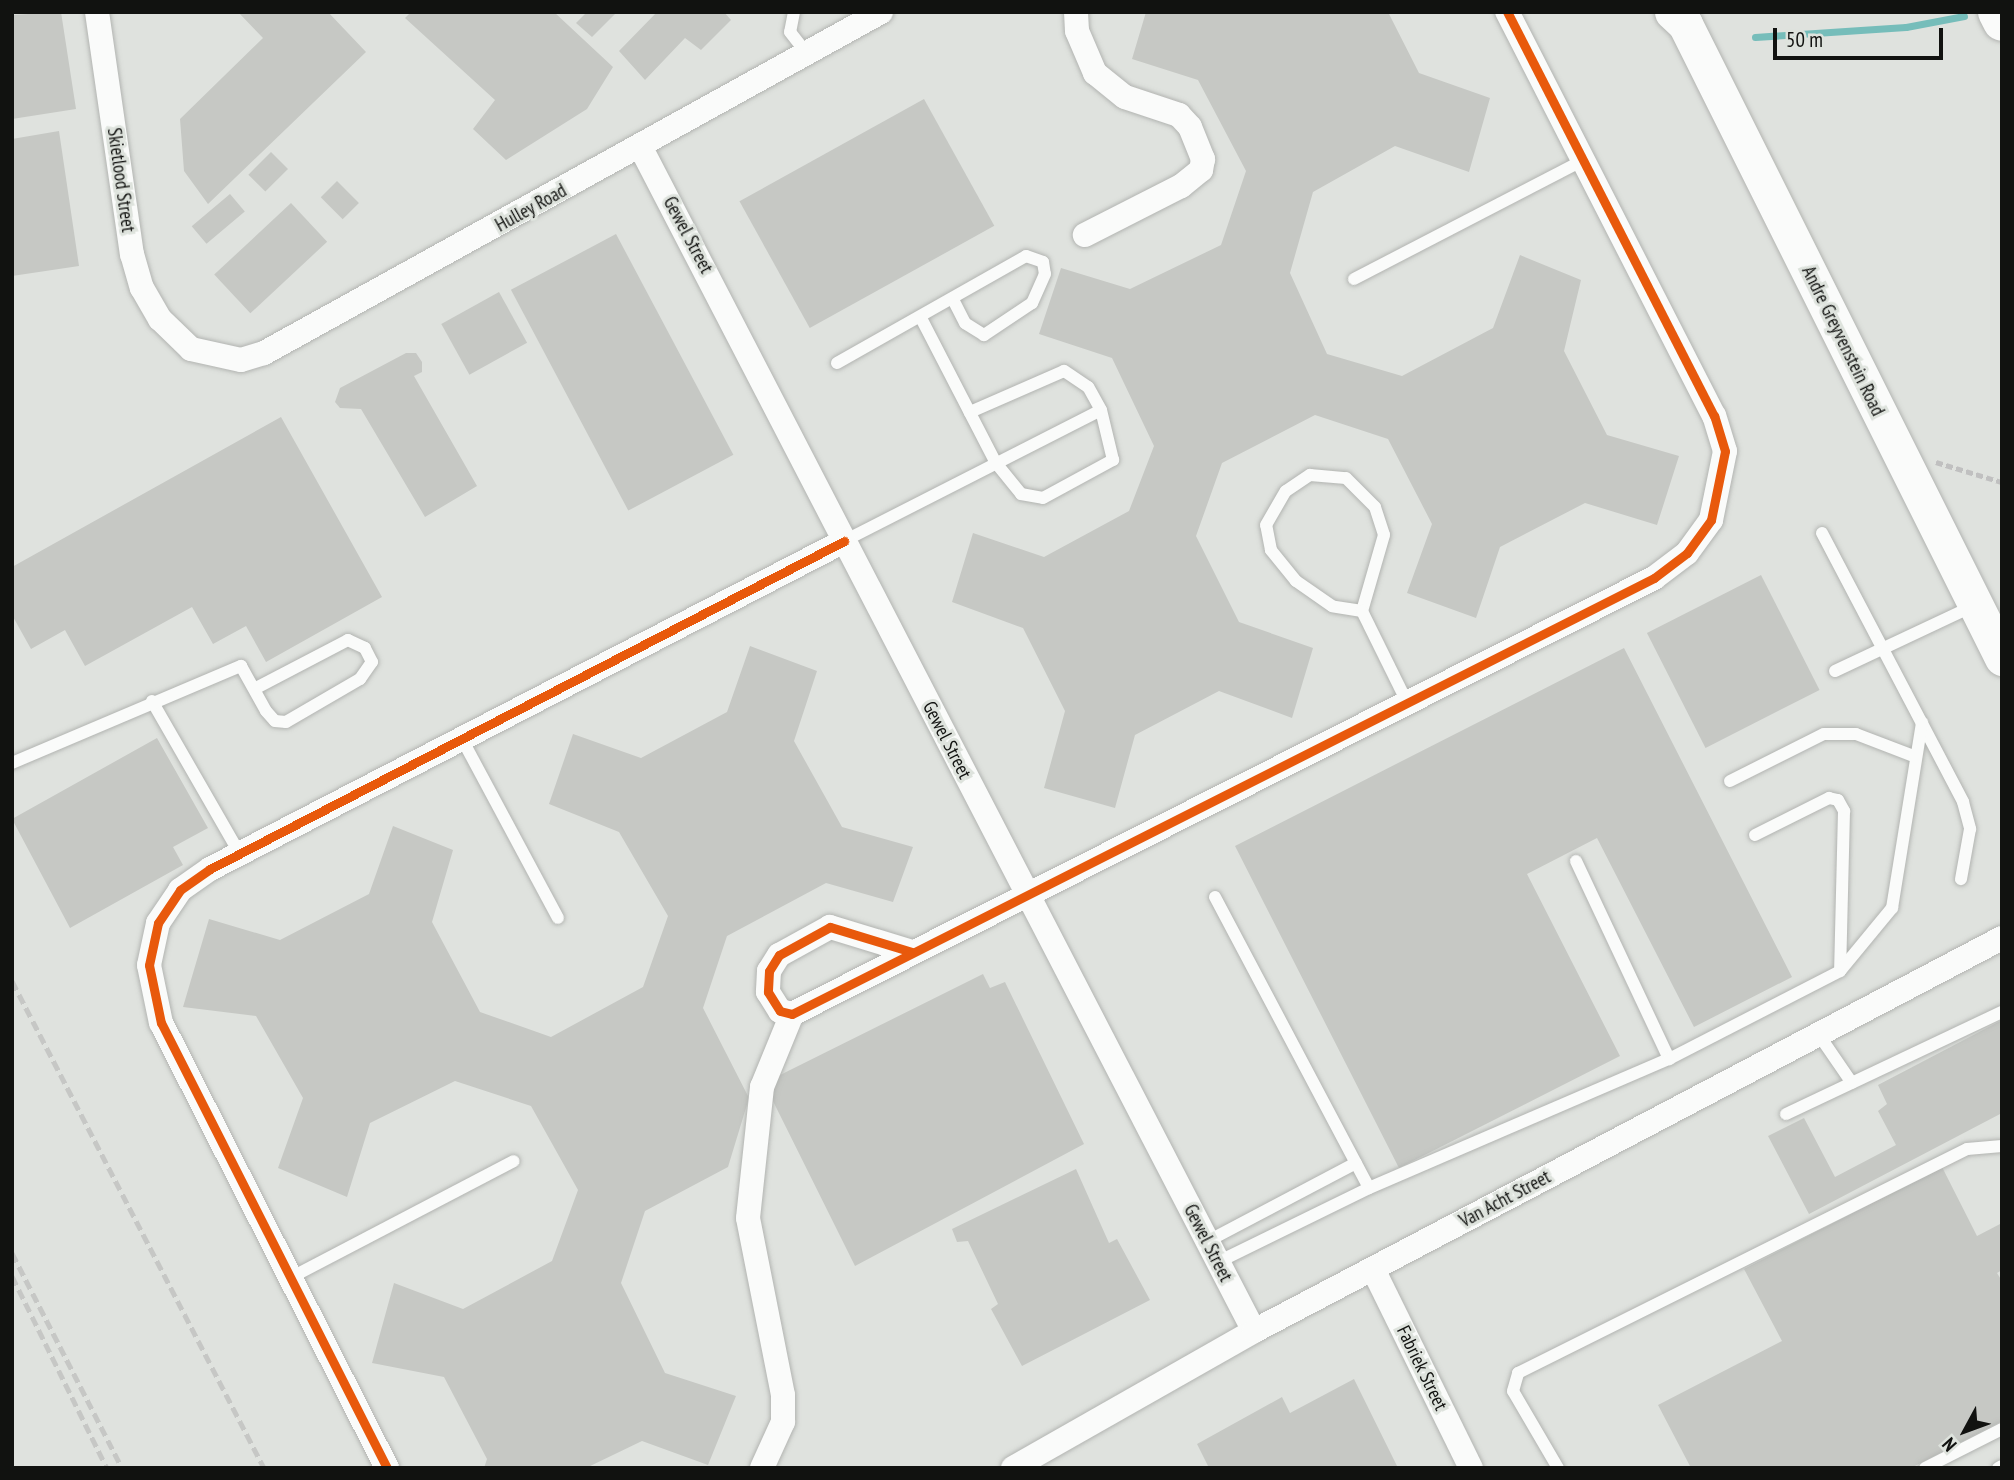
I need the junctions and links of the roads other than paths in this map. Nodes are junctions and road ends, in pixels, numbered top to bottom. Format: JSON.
{"nodes":[{"id":1,"x":97,"y":12,"type":"edge"},
{"id":2,"x":794,"y":12,"type":"edge"},
{"id":3,"x":881,"y":12,"type":"edge"},
{"id":4,"x":1076,"y":12,"type":"edge"},
{"id":5,"x":1507,"y":12,"type":"edge"},
{"id":6,"x":1997,"y":12,"type":"edge"},
{"id":7,"x":1681,"y":16,"type":"edge"},
{"id":8,"x":2002,"y":22,"type":"edge"},
{"id":9,"x":807,"y":54,"type":"junction"},
{"id":10,"x":641,"y":148,"type":"junction"},
{"id":11,"x":1582,"y":161,"type":"junction"},
{"id":12,"x":1085,"y":235,"type":"dead end"},
{"id":13,"x":1354,"y":279,"type":"dead end"},
{"id":14,"x":953,"y":299,"type":"junction"},
{"id":15,"x":921,"y":318,"type":"junction"},
{"id":16,"x":175,"y":336,"type":"joint"},
{"id":17,"x":837,"y":363,"type":"dead end"},
{"id":18,"x":1101,"y":410,"type":"junction"},
{"id":19,"x":970,"y":412,"type":"junction"},
{"id":20,"x":996,"y":464,"type":"junction"},
{"id":21,"x":1822,"y":533,"type":"dead end"},
{"id":22,"x":844,"y":541,"type":"junction"},
{"id":23,"x":1973,"y":605,"type":"junction"},
{"id":24,"x":1362,"y":611,"type":"junction"},
{"id":25,"x":1883,"y":649,"type":"junction"},
{"id":26,"x":2002,"y":658,"type":"edge"},
{"id":27,"x":1835,"y":671,"type":"dead end"},
{"id":28,"x":256,"y":688,"type":"junction"},
{"id":29,"x":152,"y":701,"type":"junction"},
{"id":30,"x":1407,"y":702,"type":"junction"},
{"id":31,"x":1922,"y":722,"type":"junction"},
{"id":32,"x":462,"y":739,"type":"junction"},
{"id":33,"x":1916,"y":757,"type":"junction"},
{"id":34,"x":12,"y":763,"type":"edge"},
{"id":35,"x":1730,"y":780,"type":"dead end"},
{"id":36,"x":1755,"y":835,"type":"dead end"},
{"id":37,"x":240,"y":854,"type":"junction"},
{"id":38,"x":1576,"y":861,"type":"dead end"},
{"id":39,"x":1961,"y":879,"type":"dead end"},
{"id":40,"x":1026,"y":893,"type":"junction"},
{"id":41,"x":1215,"y":897,"type":"dead end"},
{"id":42,"x":558,"y":918,"type":"dead end"},
{"id":43,"x":2000,"y":945,"type":"edge"},
{"id":44,"x":912,"y":952,"type":"junction"},
{"id":45,"x":1840,"y":971,"type":"junction"},
{"id":46,"x":2002,"y":1012,"type":"edge"},
{"id":47,"x":792,"y":1014,"type":"junction"},
{"id":48,"x":1819,"y":1035,"type":"junction"},
{"id":49,"x":1669,"y":1059,"type":"junction"},
{"id":50,"x":1852,"y":1083,"type":"junction"},
{"id":51,"x":1786,"y":1114,"type":"dead end"},
{"id":52,"x":2002,"y":1146,"type":"edge"},
{"id":53,"x":514,"y":1161,"type":"dead end"},
{"id":54,"x":1356,"y":1163,"type":"junction"},
{"id":55,"x":1369,"y":1188,"type":"junction"},
{"id":56,"x":1213,"y":1252,"type":"junction"},
{"id":57,"x":1373,"y":1269,"type":"junction"},
{"id":58,"x":292,"y":1277,"type":"junction"},
{"id":59,"x":1254,"y":1331,"type":"junction"},
{"id":60,"x":2002,"y":1429,"type":"edge"},
{"id":61,"x":387,"y":1468,"type":"edge"},
{"id":62,"x":762,"y":1468,"type":"edge"},
{"id":63,"x":1013,"y":1468,"type":"edge"},
{"id":64,"x":1471,"y":1468,"type":"edge"},
{"id":65,"x":1558,"y":1468,"type":"edge"},
{"id":66,"x":1925,"y":1468,"type":"edge"}],
"edges":[{"from":1,"to":16,"type":"street","name":"Skietlood Street"},
{"from":2,"to":9,"type":"lane"},
{"from":3,"to":9,"type":"street","name":"Hulley Road"},
{"from":4,"to":12,"type":"street"},
{"from":5,"to":11,"type":"street"},
{"from":6,"to":8,"type":"highway"},
{"from":7,"to":23,"type":"main road","name":"Andre Greyvenstein Road"},
{"from":9,"to":10,"type":"street","name":"Hulley Road"},
{"from":10,"to":16,"type":"street","name":"Hulley Road"},
{"from":10,"to":22,"type":"street","name":"Gewel Street"},
{"from":11,"to":13,"type":"lane"},
{"from":11,"to":30,"type":"street"},
{"from":14,"to":14,"type":"lane"},
{"from":14,"to":15,"type":"lane"},
{"from":15,"to":17,"type":"lane"},
{"from":15,"to":19,"type":"lane"},
{"from":18,"to":19,"type":"lane"},
{"from":18,"to":20,"type":"lane"},
{"from":18,"to":20,"type":"lane"},
{"from":19,"to":20,"type":"lane"},
{"from":20,"to":22,"type":"lane"},
{"from":21,"to":25,"type":"lane"},
{"from":22,"to":32,"type":"street"},
{"from":22,"to":40,"type":"street","name":"Gewel Street"},
{"from":23,"to":25,"type":"lane"},
{"from":23,"to":26,"type":"main road","name":"Andre Greyvenstein Road"},
{"from":24,"to":24,"type":"lane"},
{"from":24,"to":30,"type":"lane"},
{"from":25,"to":27,"type":"lane"},
{"from":25,"to":31,"type":"lane"},
{"from":28,"to":28,"type":"lane"},
{"from":28,"to":29,"type":"lane"},
{"from":29,"to":34,"type":"lane"},
{"from":29,"to":37,"type":"lane"},
{"from":30,"to":40,"type":"street"},
{"from":31,"to":33,"type":"lane"},
{"from":31,"to":39,"type":"lane"},
{"from":32,"to":37,"type":"street"},
{"from":32,"to":42,"type":"lane"},
{"from":33,"to":35,"type":"lane"},
{"from":33,"to":45,"type":"lane"},
{"from":36,"to":45,"type":"lane"},
{"from":37,"to":58,"type":"street"},
{"from":38,"to":49,"type":"lane"},
{"from":40,"to":44,"type":"street"},
{"from":40,"to":56,"type":"street","name":"Gewel Street"},
{"from":41,"to":54,"type":"lane"},
{"from":43,"to":48,"type":"street","name":"Van Acht Street"},
{"from":44,"to":47,"type":"street"},
{"from":44,"to":47,"type":"street"},
{"from":45,"to":49,"type":"lane"},
{"from":46,"to":50,"type":"lane"},
{"from":47,"to":62,"type":"street"},
{"from":48,"to":50,"type":"lane"},
{"from":48,"to":57,"type":"street","name":"Van Acht Street"},
{"from":49,"to":55,"type":"lane"},
{"from":50,"to":51,"type":"lane"},
{"from":52,"to":65,"type":"lane"},
{"from":53,"to":58,"type":"lane"},
{"from":54,"to":55,"type":"lane"},
{"from":54,"to":56,"type":"lane"},
{"from":55,"to":56,"type":"lane"},
{"from":56,"to":59,"type":"street","name":"Gewel Street"},
{"from":57,"to":59,"type":"street","name":"Van Acht Street"},
{"from":57,"to":64,"type":"street","name":"Fabriek Street"},
{"from":58,"to":61,"type":"street"},
{"from":59,"to":63,"type":"street","name":"Van Acht Street"},
{"from":60,"to":66,"type":"lane"}]}
